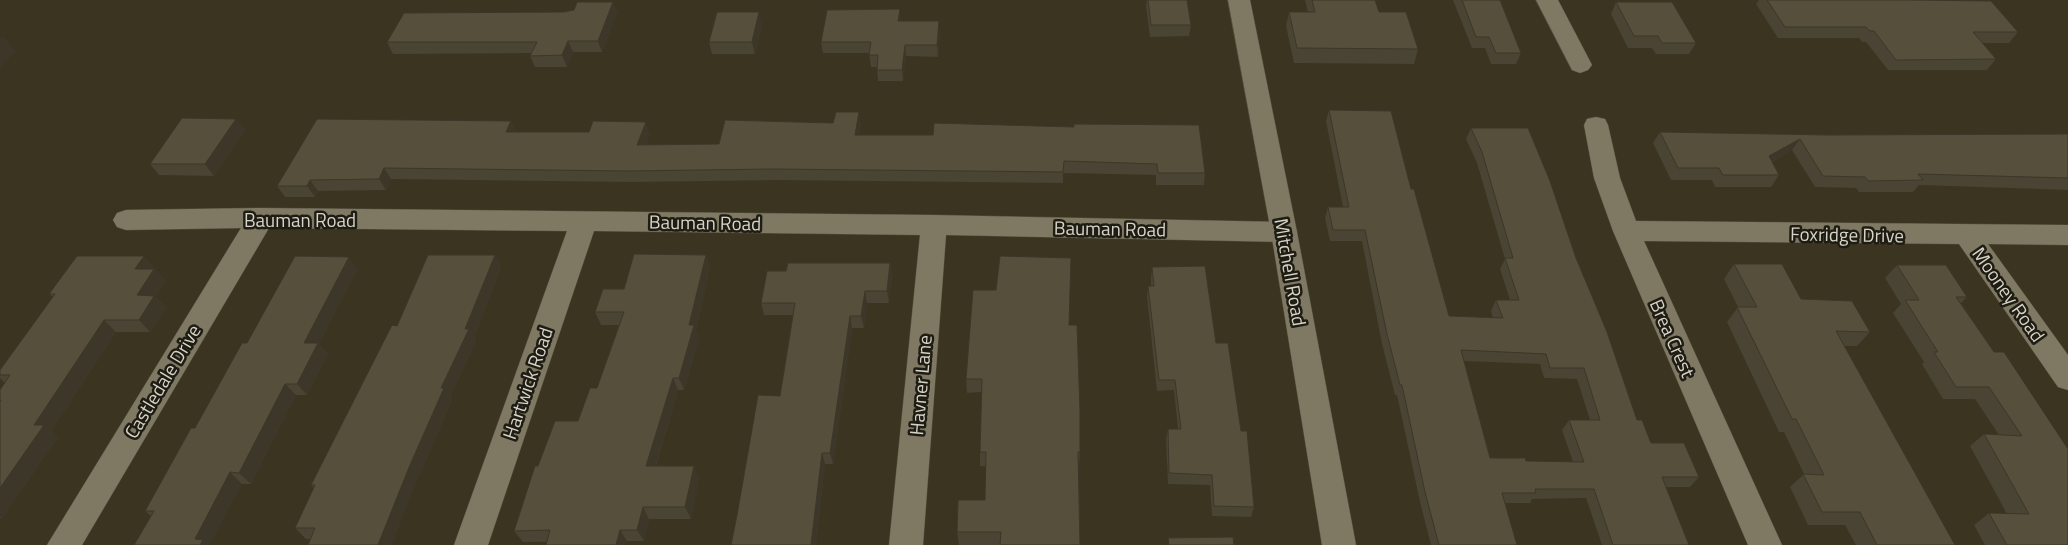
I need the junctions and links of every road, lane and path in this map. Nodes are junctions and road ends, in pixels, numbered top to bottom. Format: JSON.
{"nodes":[{"id":1,"x":1239,"y":0,"type":"edge"},
{"id":2,"x":1547,"y":0,"type":"edge"},
{"id":3,"x":1580,"y":65,"type":"dead end"},
{"id":4,"x":1596,"y":125,"type":"dead end"},
{"id":5,"x":261,"y":218,"type":"junction"},
{"id":6,"x":126,"y":220,"type":"dead end"},
{"id":7,"x":584,"y":221,"type":"junction"},
{"id":8,"x":934,"y":224,"type":"junction"},
{"id":9,"x":1626,"y":231,"type":"junction"},
{"id":10,"x":1284,"y":232,"type":"junction"},
{"id":11,"x":2068,"y":235,"type":"edge"},
{"id":12,"x":1968,"y":236,"type":"junction"},
{"id":13,"x":2068,"y":378,"type":"edge"},
{"id":14,"x":64,"y":545,"type":"edge"},
{"id":15,"x":471,"y":545,"type":"edge"},
{"id":16,"x":906,"y":545,"type":"edge"},
{"id":17,"x":1339,"y":545,"type":"edge"},
{"id":18,"x":1765,"y":545,"type":"edge"}],
"edges":[{"from":1,"to":10,"type":"street","name":"Mitchell Road"},
{"from":2,"to":3,"type":"street"},
{"from":4,"to":9,"type":"street","name":"Brea Crest"},
{"from":5,"to":6,"type":"street","name":"Bauman Road"},
{"from":5,"to":7,"type":"street","name":"Bauman Road"},
{"from":5,"to":14,"type":"street","name":"Castledale Drive"},
{"from":7,"to":8,"type":"street","name":"Bauman Road"},
{"from":7,"to":15,"type":"street","name":"Hartwick Road"},
{"from":8,"to":10,"type":"street","name":"Bauman Road"},
{"from":8,"to":16,"type":"street","name":"Havner Lane"},
{"from":9,"to":12,"type":"street","name":"Foxridge Drive"},
{"from":9,"to":18,"type":"street","name":"Brea Crest"},
{"from":10,"to":17,"type":"street","name":"Mitchell Road"},
{"from":11,"to":12,"type":"street","name":"Foxridge Drive"},
{"from":12,"to":13,"type":"street","name":"Mooney Road"}]}
